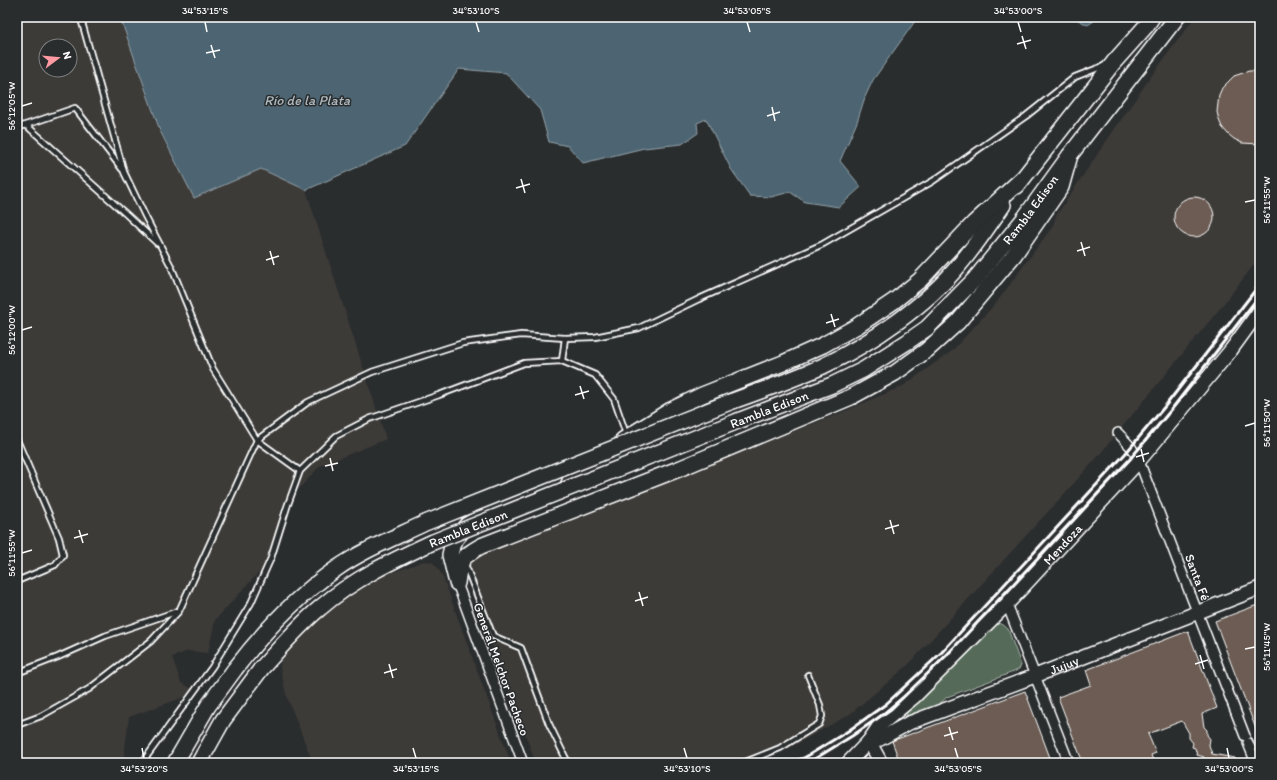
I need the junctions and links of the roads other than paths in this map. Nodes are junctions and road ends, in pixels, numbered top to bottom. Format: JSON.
{"nodes":[{"id":1,"x":77,"y":17,"type":"edge"},
{"id":2,"x":1152,"y":17,"type":"edge"},
{"id":3,"x":1177,"y":17,"type":"edge"},
{"id":4,"x":1114,"y":62,"type":"junction"},
{"id":5,"x":26,"y":125,"type":"junction"},
{"id":6,"x":17,"y":128,"type":"edge"},
{"id":7,"x":1070,"y":156,"type":"junction"},
{"id":8,"x":124,"y":172,"type":"junction"},
{"id":9,"x":1022,"y":179,"type":"junction"},
{"id":10,"x":171,"y":266,"type":"junction"},
{"id":11,"x":1260,"y":310,"type":"edge"},
{"id":12,"x":565,"y":338,"type":"junction"},
{"id":13,"x":562,"y":361,"type":"junction"},
{"id":14,"x":1118,"y":432,"type":"dead end"},
{"id":15,"x":627,"y":438,"type":"junction"},
{"id":16,"x":17,"y":440,"type":"edge"},
{"id":17,"x":257,"y":440,"type":"junction"},
{"id":18,"x":1139,"y":460,"type":"junction"},
{"id":19,"x":300,"y":471,"type":"junction"},
{"id":20,"x":463,"y":559,"type":"junction"},
{"id":21,"x":17,"y":581,"type":"edge"},
{"id":22,"x":457,"y":583,"type":"junction"},
{"id":23,"x":1260,"y":588,"type":"edge"},
{"id":24,"x":1007,"y":604,"type":"junction"},
{"id":25,"x":179,"y":611,"type":"junction"},
{"id":26,"x":1198,"y":613,"type":"junction"},
{"id":27,"x":17,"y":673,"type":"edge"},
{"id":28,"x":808,"y":674,"type":"dead end"},
{"id":29,"x":1035,"y":676,"type":"junction"},
{"id":30,"x":17,"y":725,"type":"edge"},
{"id":31,"x":869,"y":741,"type":"junction"},
{"id":32,"x":142,"y":763,"type":"edge"},
{"id":33,"x":175,"y":763,"type":"edge"},
{"id":34,"x":198,"y":763,"type":"edge"},
{"id":35,"x":523,"y":763,"type":"edge"},
{"id":36,"x":568,"y":763,"type":"edge"},
{"id":37,"x":743,"y":763,"type":"edge"},
{"id":38,"x":848,"y":763,"type":"edge"},
{"id":39,"x":881,"y":763,"type":"edge"},
{"id":40,"x":1069,"y":763,"type":"edge"},
{"id":41,"x":1256,"y":763,"type":"edge"}],
"edges":[{"from":1,"to":8,"type":"lane"},
{"from":2,"to":4,"type":"main road","name":"Rambla Edison"},
{"from":3,"to":7,"type":"main road","name":"Rambla Edison"},
{"from":4,"to":9,"type":"main road","name":"Rambla Edison"},
{"from":4,"to":12,"type":"lane"},
{"from":5,"to":6,"type":"lane"},
{"from":5,"to":8,"type":"lane"},
{"from":5,"to":10,"type":"lane"},
{"from":7,"to":20,"type":"main road"},
{"from":7,"to":34,"type":"main road","name":"Rambla Edison","bridge":true},
{"from":8,"to":10,"type":"lane"},
{"from":9,"to":15,"type":"main road"},
{"from":9,"to":33,"type":"main road","name":"Rambla Edison","bridge":true},
{"from":10,"to":17,"type":"lane"},
{"from":11,"to":18,"type":"street","name":"Mendoza"},
{"from":12,"to":13,"type":"lane"},
{"from":12,"to":17,"type":"lane"},
{"from":13,"to":15,"type":"lane"},
{"from":13,"to":19,"type":"lane"},
{"from":14,"to":18,"type":"street","name":"Santa Fé"},
{"from":15,"to":22,"type":"main road"},
{"from":16,"to":21,"type":"lane"},
{"from":17,"to":19,"type":"lane"},
{"from":17,"to":25,"type":"lane"},
{"from":18,"to":24,"type":"street","name":"Mendoza"},
{"from":18,"to":26,"type":"street","name":"Santa Fé"},
{"from":19,"to":32,"type":"lane"},
{"from":20,"to":22,"type":"main road"},
{"from":20,"to":36,"type":"lane"},
{"from":22,"to":35,"type":"street","name":"General Melchor Pacheco"},
{"from":23,"to":26,"type":"street","name":"Jujuy"},
{"from":24,"to":29,"type":"street"},
{"from":24,"to":31,"type":"street","name":"Mendoza"},
{"from":25,"to":27,"type":"lane"},
{"from":25,"to":30,"type":"lane"},
{"from":26,"to":29,"type":"street","name":"Jujuy"},
{"from":26,"to":41,"type":"street","name":"Santa Fé"},
{"from":28,"to":37,"type":"lane"},
{"from":29,"to":31,"type":"street","name":"Jujuy"},
{"from":29,"to":40,"type":"street"},
{"from":31,"to":38,"type":"street","name":"Mendoza"},
{"from":31,"to":39,"type":"street"}]}
